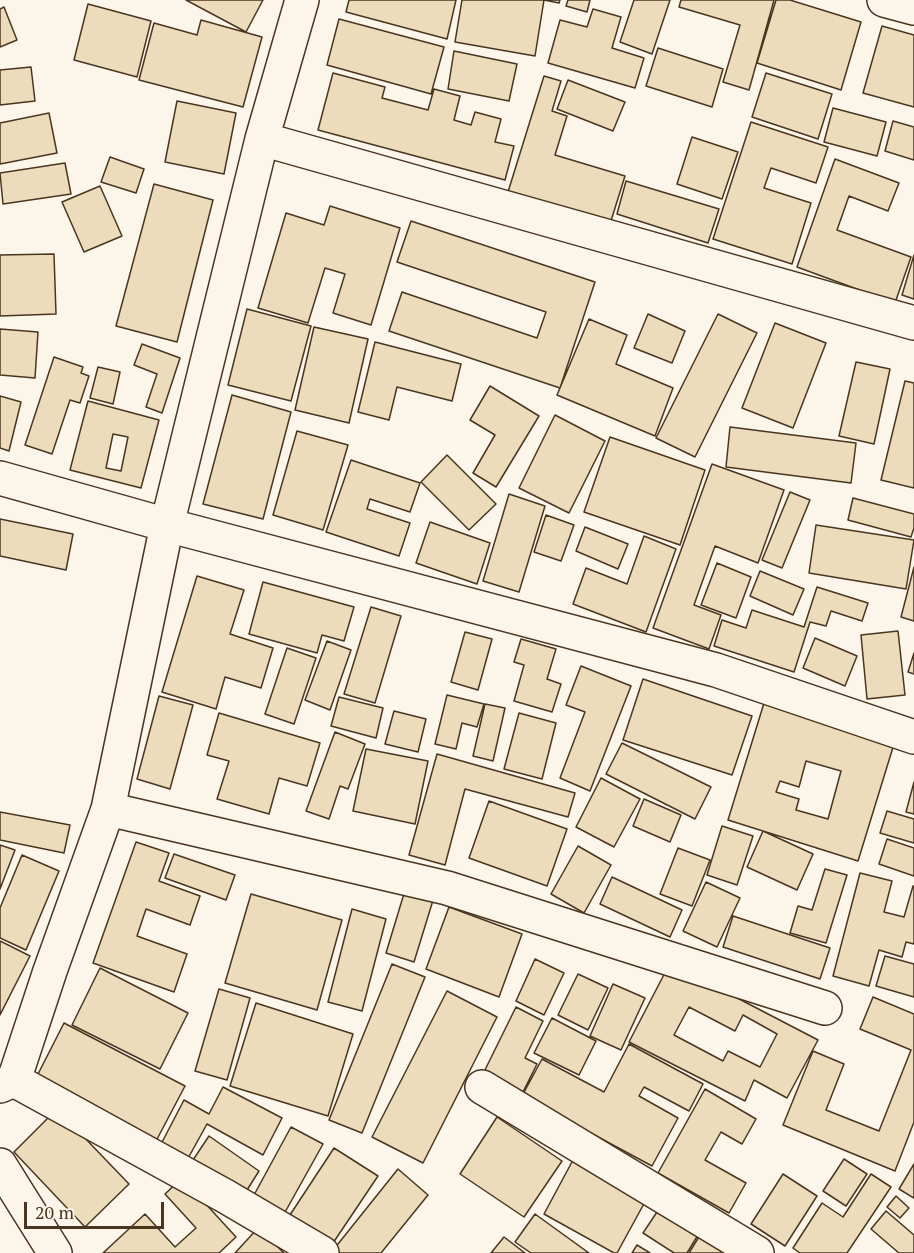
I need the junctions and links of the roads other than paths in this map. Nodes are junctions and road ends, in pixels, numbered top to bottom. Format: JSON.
{"nodes":[{"id":1,"x":302,"y":0,"type":"edge"},
{"id":2,"x":884,"y":0,"type":"edge"},
{"id":3,"x":914,"y":8,"type":"edge"},
{"id":4,"x":262,"y":140,"type":"junction"},
{"id":5,"x":914,"y":323,"type":"edge"},
{"id":6,"x":0,"y":478,"type":"edge"},
{"id":7,"x":167,"y":525,"type":"junction"},
{"id":8,"x":914,"y":737,"type":"edge"},
{"id":9,"x":108,"y":809,"type":"junction"},
{"id":10,"x":825,"y":1008,"type":"dead end"},
{"id":11,"x":7,"y":1083,"type":"edge"},
{"id":12,"x":482,"y":1087,"type":"dead end"},
{"id":13,"x":0,"y":1165,"type":"edge"},
{"id":14,"x":55,"y":1253,"type":"edge"},
{"id":15,"x":321,"y":1253,"type":"edge"},
{"id":16,"x":757,"y":1253,"type":"edge"}],
"edges":[{"from":1,"to":4,"type":"street"},
{"from":2,"to":3,"type":"street"},
{"from":4,"to":5,"type":"street"},
{"from":4,"to":7,"type":"street"},
{"from":6,"to":7,"type":"street"},
{"from":7,"to":8,"type":"street"},
{"from":7,"to":9,"type":"street"},
{"from":9,"to":10,"type":"street"},
{"from":9,"to":11,"type":"street"},
{"from":11,"to":15,"type":"street"},
{"from":12,"to":16,"type":"street"},
{"from":13,"to":14,"type":"street"}]}
